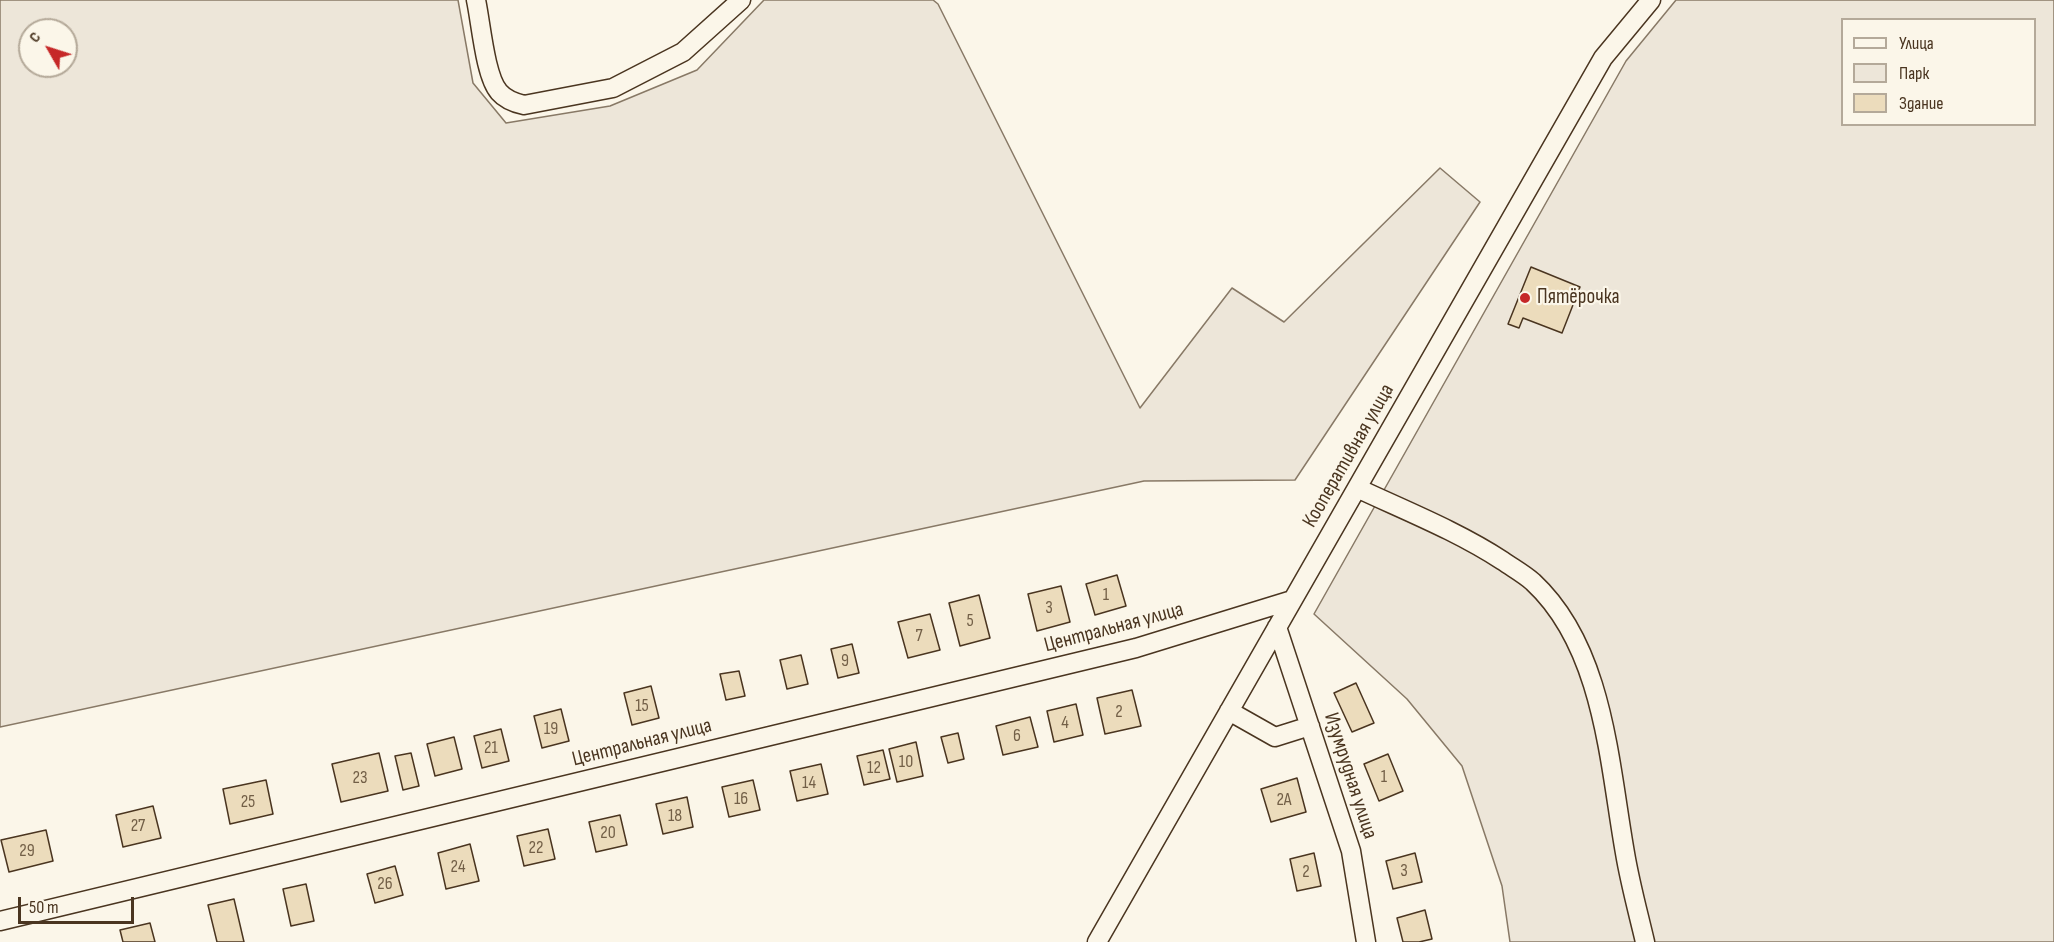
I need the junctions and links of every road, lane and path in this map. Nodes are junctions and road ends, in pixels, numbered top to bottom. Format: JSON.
{"nodes":[{"id":1,"x":477,"y":0,"type":"edge"},
{"id":2,"x":741,"y":0,"type":"edge"},
{"id":3,"x":1651,"y":0,"type":"edge"},
{"id":4,"x":1357,"y":488,"type":"junction"},
{"id":5,"x":1292,"y":600,"type":"junction"},
{"id":6,"x":1277,"y":627,"type":"junction"},
{"id":7,"x":1229,"y":711,"type":"junction"},
{"id":8,"x":1310,"y":726,"type":"junction"},
{"id":9,"x":0,"y":921,"type":"edge"},
{"id":10,"x":1097,"y":942,"type":"edge"},
{"id":11,"x":1366,"y":942,"type":"edge"},
{"id":12,"x":1645,"y":942,"type":"edge"}],
"edges":[{"from":1,"to":2,"type":"street"},
{"from":3,"to":4,"type":"street","name":"Кооперативная улица"},
{"from":4,"to":5,"type":"street","name":"Кооперативная улица"},
{"from":4,"to":12,"type":"street"},
{"from":5,"to":6,"type":"street","name":"Кооперативная улица"},
{"from":5,"to":9,"type":"street","name":"Центральная улица"},
{"from":6,"to":7,"type":"street","name":"Кооперативная улица"},
{"from":6,"to":8,"type":"street","name":"Изумрудная улица"},
{"from":7,"to":8,"type":"street"},
{"from":7,"to":10,"type":"street","name":"Кооперативная улица"},
{"from":8,"to":11,"type":"street","name":"Изумрудная улица"}]}
